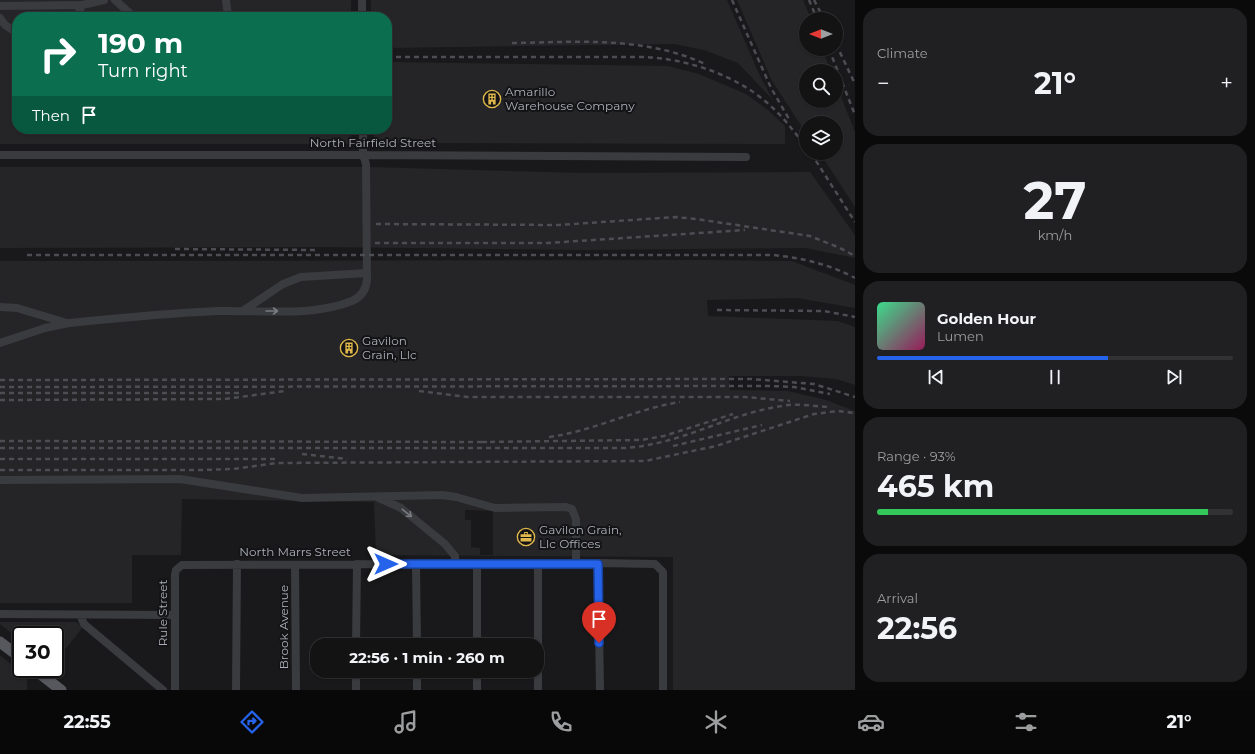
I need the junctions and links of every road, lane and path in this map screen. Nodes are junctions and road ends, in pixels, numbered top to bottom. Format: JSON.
{"nodes":[{"id":1,"x":104,"y":0,"type":"edge"},
{"id":2,"x":115,"y":0,"type":"edge"},
{"id":3,"x":226,"y":0,"type":"edge"},
{"id":4,"x":362,"y":0,"type":"edge"},
{"id":5,"x":82,"y":4,"type":"junction"},
{"id":6,"x":0,"y":6,"type":"edge"},
{"id":7,"x":79,"y":12,"type":"edge"},
{"id":8,"x":128,"y":12,"type":"edge"},
{"id":9,"x":227,"y":12,"type":"edge"},
{"id":10,"x":362,"y":12,"type":"edge"},
{"id":11,"x":0,"y":18,"type":"edge"},
{"id":12,"x":12,"y":30,"type":"edge"},
{"id":13,"x":363,"y":134,"type":"edge"},
{"id":14,"x":363,"y":154,"type":"junction"},
{"id":15,"x":0,"y":155,"type":"edge"},
{"id":16,"x":746,"y":157,"type":"dead end"},
{"id":17,"x":367,"y":273,"type":"junction"},
{"id":18,"x":0,"y":307,"type":"edge"},
{"id":19,"x":242,"y":311,"type":"junction"},
{"id":20,"x":69,"y":323,"type":"junction"},
{"id":21,"x":0,"y":343,"type":"edge"},
{"id":22,"x":0,"y":480,"type":"edge"},
{"id":23,"x":373,"y":496,"type":"junction"},
{"id":24,"x":208,"y":564,"type":"joint"},
{"id":25,"x":237,"y":564,"type":"junction"},
{"id":26,"x":295,"y":564,"type":"junction"},
{"id":27,"x":357,"y":564,"type":"junction"},
{"id":28,"x":416,"y":564,"type":"junction"},
{"id":29,"x":456,"y":564,"type":"junction"},
{"id":30,"x":477,"y":564,"type":"junction"},
{"id":31,"x":538,"y":564,"type":"junction"},
{"id":32,"x":576,"y":564,"type":"junction"},
{"id":33,"x":598,"y":564,"type":"junction"},
{"id":34,"x":0,"y":614,"type":"edge"},
{"id":35,"x":80,"y":615,"type":"junction"},
{"id":36,"x":175,"y":615,"type":"junction"},
{"id":37,"x":356,"y":638,"type":"edge"},
{"id":38,"x":417,"y":638,"type":"edge"},
{"id":39,"x":477,"y":638,"type":"edge"},
{"id":40,"x":0,"y":642,"type":"edge"},
{"id":41,"x":12,"y":651,"type":"edge"},
{"id":42,"x":46,"y":678,"type":"edge"},
{"id":43,"x":356,"y":678,"type":"edge"},
{"id":44,"x":417,"y":678,"type":"edge"},
{"id":45,"x":477,"y":678,"type":"edge"},
{"id":46,"x":61,"y":690,"type":"edge"},
{"id":47,"x":163,"y":690,"type":"edge"},
{"id":48,"x":175,"y":690,"type":"edge"},
{"id":49,"x":236,"y":690,"type":"edge"},
{"id":50,"x":296,"y":690,"type":"edge"},
{"id":51,"x":356,"y":690,"type":"edge"},
{"id":52,"x":417,"y":690,"type":"edge"},
{"id":53,"x":477,"y":690,"type":"edge"},
{"id":54,"x":538,"y":690,"type":"edge"},
{"id":55,"x":600,"y":690,"type":"edge"},
{"id":56,"x":663,"y":690,"type":"edge"}],
"edges":[{"from":1,"to":5,"type":"street"},
{"from":2,"to":8,"type":"street"},
{"from":3,"to":9,"type":"street"},
{"from":4,"to":10,"type":"street"},
{"from":5,"to":6,"type":"street"},
{"from":5,"to":7,"type":"street"},
{"from":11,"to":12,"type":"street"},
{"from":13,"to":14,"type":"street"},
{"from":14,"to":15,"type":"street","name":"North Fairfield Street"},
{"from":14,"to":16,"type":"street","name":"North Fairfield Street"},
{"from":14,"to":17,"type":"street"},
{"from":17,"to":19,"type":"street"},
{"from":19,"to":17,"type":"street","one_way":true},
{"from":18,"to":20,"type":"street"},
{"from":19,"to":20,"type":"street"},
{"from":20,"to":21,"type":"street"},
{"from":22,"to":23,"type":"street"},
{"from":23,"to":29,"type":"street","one_way":true},
{"from":23,"to":32,"type":"street"},
{"from":24,"to":25,"type":"street","name":"North Marrs Street"},
{"from":24,"to":36,"type":"street","name":"Rule Street"},
{"from":25,"to":26,"type":"street","name":"North Marrs Street"},
{"from":25,"to":49,"type":"street"},
{"from":26,"to":27,"type":"street","name":"North Marrs Street"},
{"from":26,"to":50,"type":"street","name":"Brook Avenue"},
{"from":27,"to":28,"type":"street","name":"North Marrs Street"},
{"from":27,"to":37,"type":"street"},
{"from":28,"to":29,"type":"street","name":"North Marrs Street"},
{"from":28,"to":38,"type":"street"},
{"from":29,"to":30,"type":"street","name":"North Marrs Street"},
{"from":30,"to":31,"type":"street","name":"North Marrs Street"},
{"from":30,"to":39,"type":"street"},
{"from":31,"to":32,"type":"street","name":"North Marrs Street"},
{"from":31,"to":54,"type":"street"},
{"from":32,"to":33,"type":"street","name":"North Marrs Street"},
{"from":33,"to":55,"type":"street"},
{"from":33,"to":56,"type":"street","name":"North Marrs Street"},
{"from":34,"to":35,"type":"street"},
{"from":35,"to":36,"type":"street"},
{"from":35,"to":47,"type":"street"},
{"from":36,"to":48,"type":"street","name":"Rule Street"},
{"from":40,"to":41,"type":"main road"},
{"from":42,"to":46,"type":"main road"},
{"from":43,"to":51,"type":"street"},
{"from":44,"to":52,"type":"street"},
{"from":45,"to":53,"type":"street"}]}
